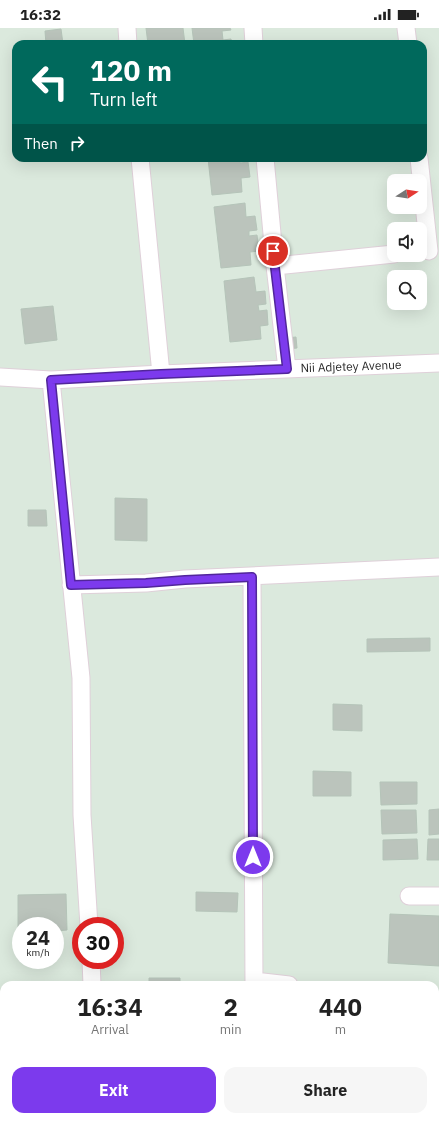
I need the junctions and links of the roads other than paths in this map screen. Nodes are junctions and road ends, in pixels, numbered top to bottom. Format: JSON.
{"nodes":[{"id":1,"x":127,"y":28,"type":"edge"},
{"id":2,"x":252,"y":28,"type":"edge"},
{"id":3,"x":406,"y":28,"type":"edge"},
{"id":4,"x":128,"y":40,"type":"edge"},
{"id":5,"x":254,"y":40,"type":"edge"},
{"id":6,"x":408,"y":40,"type":"edge"},
{"id":7,"x":140,"y":162,"type":"edge"},
{"id":8,"x":265,"y":162,"type":"edge"},
{"id":9,"x":419,"y":162,"type":"edge"},
{"id":10,"x":429,"y":251,"type":"edge"},
{"id":11,"x":387,"y":255,"type":"edge"},
{"id":12,"x":275,"y":266,"type":"junction"},
{"id":13,"x":439,"y":363,"type":"edge"},
{"id":14,"x":287,"y":369,"type":"junction"},
{"id":15,"x":161,"y":374,"type":"junction"},
{"id":16,"x":0,"y":377,"type":"edge"},
{"id":17,"x":51,"y":380,"type":"junction"},
{"id":18,"x":439,"y":566,"type":"edge"},
{"id":19,"x":252,"y":577,"type":"junction"},
{"id":20,"x":71,"y":585,"type":"junction"},
{"id":21,"x":408,"y":896,"type":"dead end"},
{"id":22,"x":439,"y":896,"type":"edge"},
{"id":23,"x":88,"y":917,"type":"edge"},
{"id":24,"x":91,"y":969,"type":"edge"},
{"id":25,"x":92,"y":981,"type":"edge"},
{"id":26,"x":254,"y":981,"type":"edge"}],
"edges":[{"from":1,"to":4,"type":"street"},
{"from":2,"to":5,"type":"street"},
{"from":3,"to":6,"type":"street"},
{"from":7,"to":15,"type":"street"},
{"from":8,"to":12,"type":"street"},
{"from":9,"to":10,"type":"street"},
{"from":11,"to":12,"type":"street"},
{"from":12,"to":14,"type":"street"},
{"from":13,"to":14,"type":"street","name":"Nii Adjetey Avenue"},
{"from":14,"to":15,"type":"street","name":"Nii Adjetey Avenue"},
{"from":15,"to":17,"type":"street","name":"Nii Adjetey Avenue"},
{"from":16,"to":17,"type":"street","name":"Nii Adjetey Avenue"},
{"from":17,"to":20,"type":"street"},
{"from":18,"to":19,"type":"street"},
{"from":19,"to":20,"type":"street"},
{"from":19,"to":26,"type":"street"},
{"from":20,"to":23,"type":"street"},
{"from":21,"to":22,"type":"street"},
{"from":24,"to":25,"type":"street"}]}
